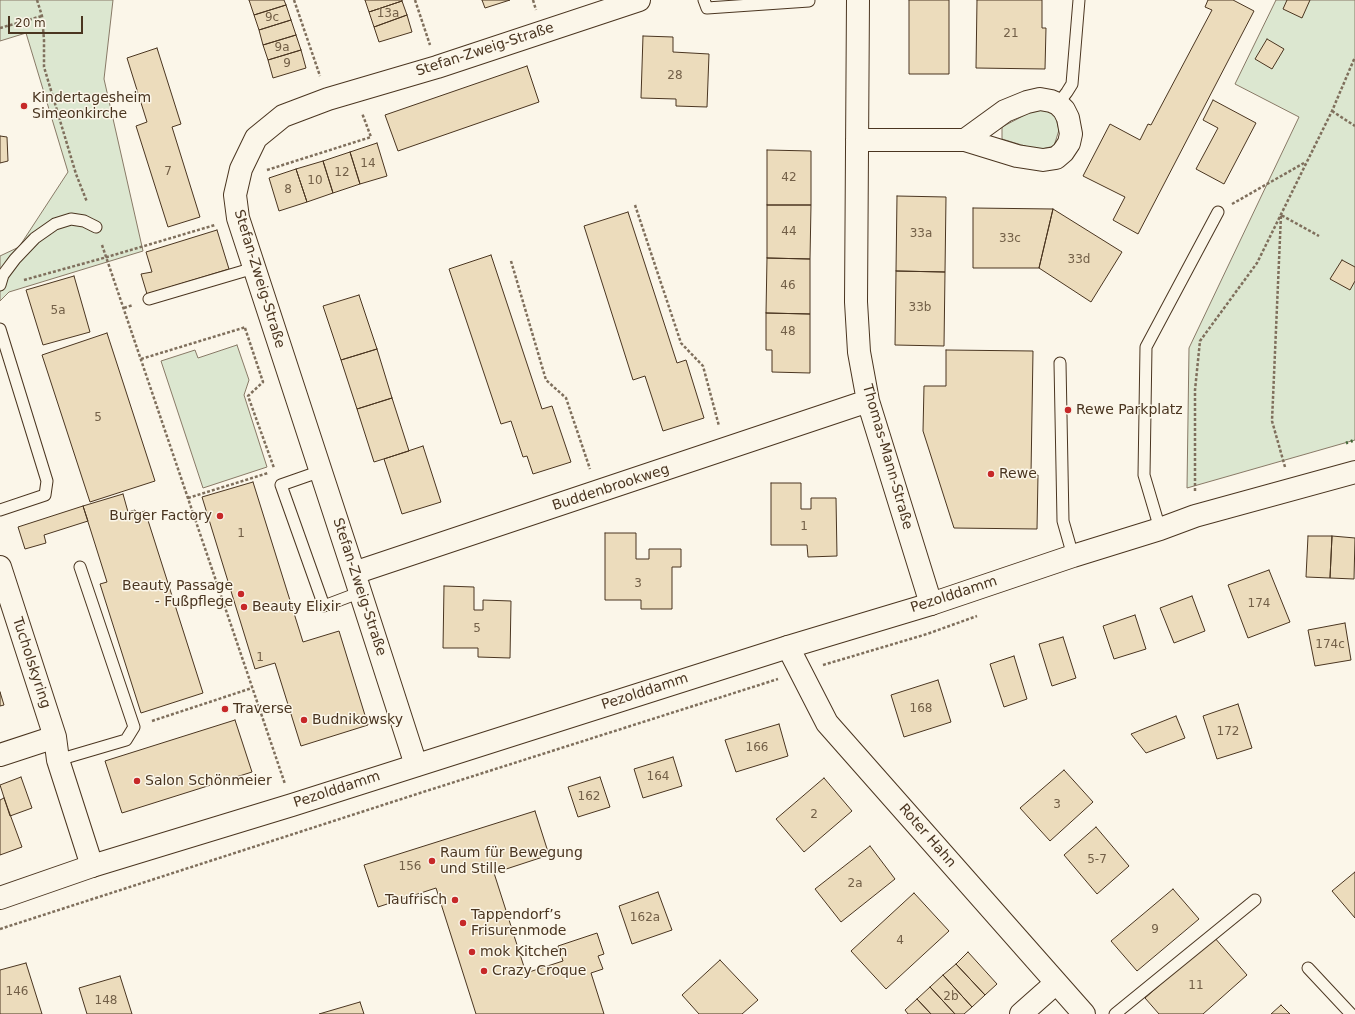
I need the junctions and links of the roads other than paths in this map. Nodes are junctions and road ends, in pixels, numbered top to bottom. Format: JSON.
{"nodes":[{"id":1,"x":640,"y":0,"type":"edge"},
{"id":2,"x":704,"y":0,"type":"edge"},
{"id":3,"x":858,"y":0,"type":"edge"},
{"id":4,"x":1079,"y":0,"type":"edge"},
{"id":5,"x":809,"y":1,"type":"dead end"},
{"id":6,"x":1058,"y":104,"type":"junction"},
{"id":7,"x":857,"y":140,"type":"junction"},
{"id":8,"x":965,"y":140,"type":"junction"},
{"id":9,"x":1218,"y":212,"type":"road end"},
{"id":10,"x":96,"y":227,"type":"dead end"},
{"id":11,"x":254,"y":268,"type":"junction"},
{"id":12,"x":0,"y":285,"type":"edge"},
{"id":13,"x":149,"y":299,"type":"dead end"},
{"id":14,"x":0,"y":329,"type":"edge"},
{"id":15,"x":1060,"y":363,"type":"dead end"},
{"id":16,"x":868,"y":401,"type":"junction"},
{"id":17,"x":321,"y":471,"type":"junction"},
{"id":18,"x":1355,"y":472,"type":"edge"},
{"id":19,"x":0,"y":510,"type":"edge"},
{"id":20,"x":1160,"y":529,"type":"junction"},
{"id":21,"x":1073,"y":556,"type":"junction"},
{"id":22,"x":0,"y":567,"type":"edge"},
{"id":23,"x":80,"y":568,"type":"dead end"},
{"id":24,"x":357,"y":583,"type":"junction"},
{"id":25,"x":931,"y":604,"type":"junction"},
{"id":26,"x":788,"y":647,"type":"junction"},
{"id":27,"x":55,"y":737,"type":"junction"},
{"id":28,"x":0,"y":756,"type":"edge"},
{"id":29,"x":58,"y":760,"type":"junction"},
{"id":30,"x":416,"y":765,"type":"junction"},
{"id":31,"x":92,"y":866,"type":"junction"},
{"id":32,"x":0,"y":898,"type":"edge"},
{"id":33,"x":1255,"y":900,"type":"dead end"},
{"id":34,"x":1308,"y":968,"type":"dead end"},
{"id":35,"x":1056,"y":982,"type":"junction"},
{"id":36,"x":1021,"y":1014,"type":"edge"},
{"id":37,"x":1084,"y":1014,"type":"edge"},
{"id":38,"x":1115,"y":1014,"type":"edge"},
{"id":39,"x":1351,"y":1014,"type":"edge"}],
"edges":[{"from":1,"to":11,"type":"street","name":"Stefan-Zweig-Straße"},
{"from":2,"to":5,"type":"lane"},
{"from":3,"to":7,"type":"street","name":"Thomas-Mann-Straße"},
{"from":4,"to":6,"type":"lane"},
{"from":6,"to":8,"type":"street"},
{"from":6,"to":8,"type":"street"},
{"from":7,"to":8,"type":"street"},
{"from":7,"to":16,"type":"street","name":"Thomas-Mann-Straße"},
{"from":9,"to":20,"type":"lane"},
{"from":10,"to":12,"type":"lane"},
{"from":11,"to":13,"type":"lane"},
{"from":11,"to":17,"type":"street","name":"Stefan-Zweig-Straße"},
{"from":14,"to":19,"type":"lane"},
{"from":15,"to":21,"type":"lane"},
{"from":16,"to":24,"type":"street","name":"Buddenbrookweg"},
{"from":16,"to":25,"type":"street","name":"Thomas-Mann-Straße"},
{"from":17,"to":24,"type":"street","name":"Stefan-Zweig-Straße"},
{"from":17,"to":24,"type":"lane"},
{"from":18,"to":20,"type":"street","name":"Pezolddamm"},
{"from":20,"to":21,"type":"street","name":"Pezolddamm"},
{"from":21,"to":25,"type":"street","name":"Pezolddamm"},
{"from":22,"to":27,"type":"street","name":"Tucholskyring"},
{"from":23,"to":29,"type":"lane"},
{"from":24,"to":30,"type":"street","name":"Stefan-Zweig-Straße"},
{"from":25,"to":26,"type":"street","name":"Pezolddamm"},
{"from":26,"to":30,"type":"street","name":"Pezolddamm"},
{"from":26,"to":35,"type":"street","name":"Roter Hahn"},
{"from":27,"to":28,"type":"street"},
{"from":27,"to":29,"type":"street","name":"Tucholskyring"},
{"from":29,"to":31,"type":"street","name":"Tucholskyring"},
{"from":30,"to":31,"type":"street","name":"Pezolddamm"},
{"from":31,"to":32,"type":"street","name":"Pezolddamm"},
{"from":33,"to":38,"type":"lane"},
{"from":34,"to":39,"type":"lane"},
{"from":35,"to":36,"type":"street"},
{"from":35,"to":37,"type":"street","name":"Roter Hahn"}]}
